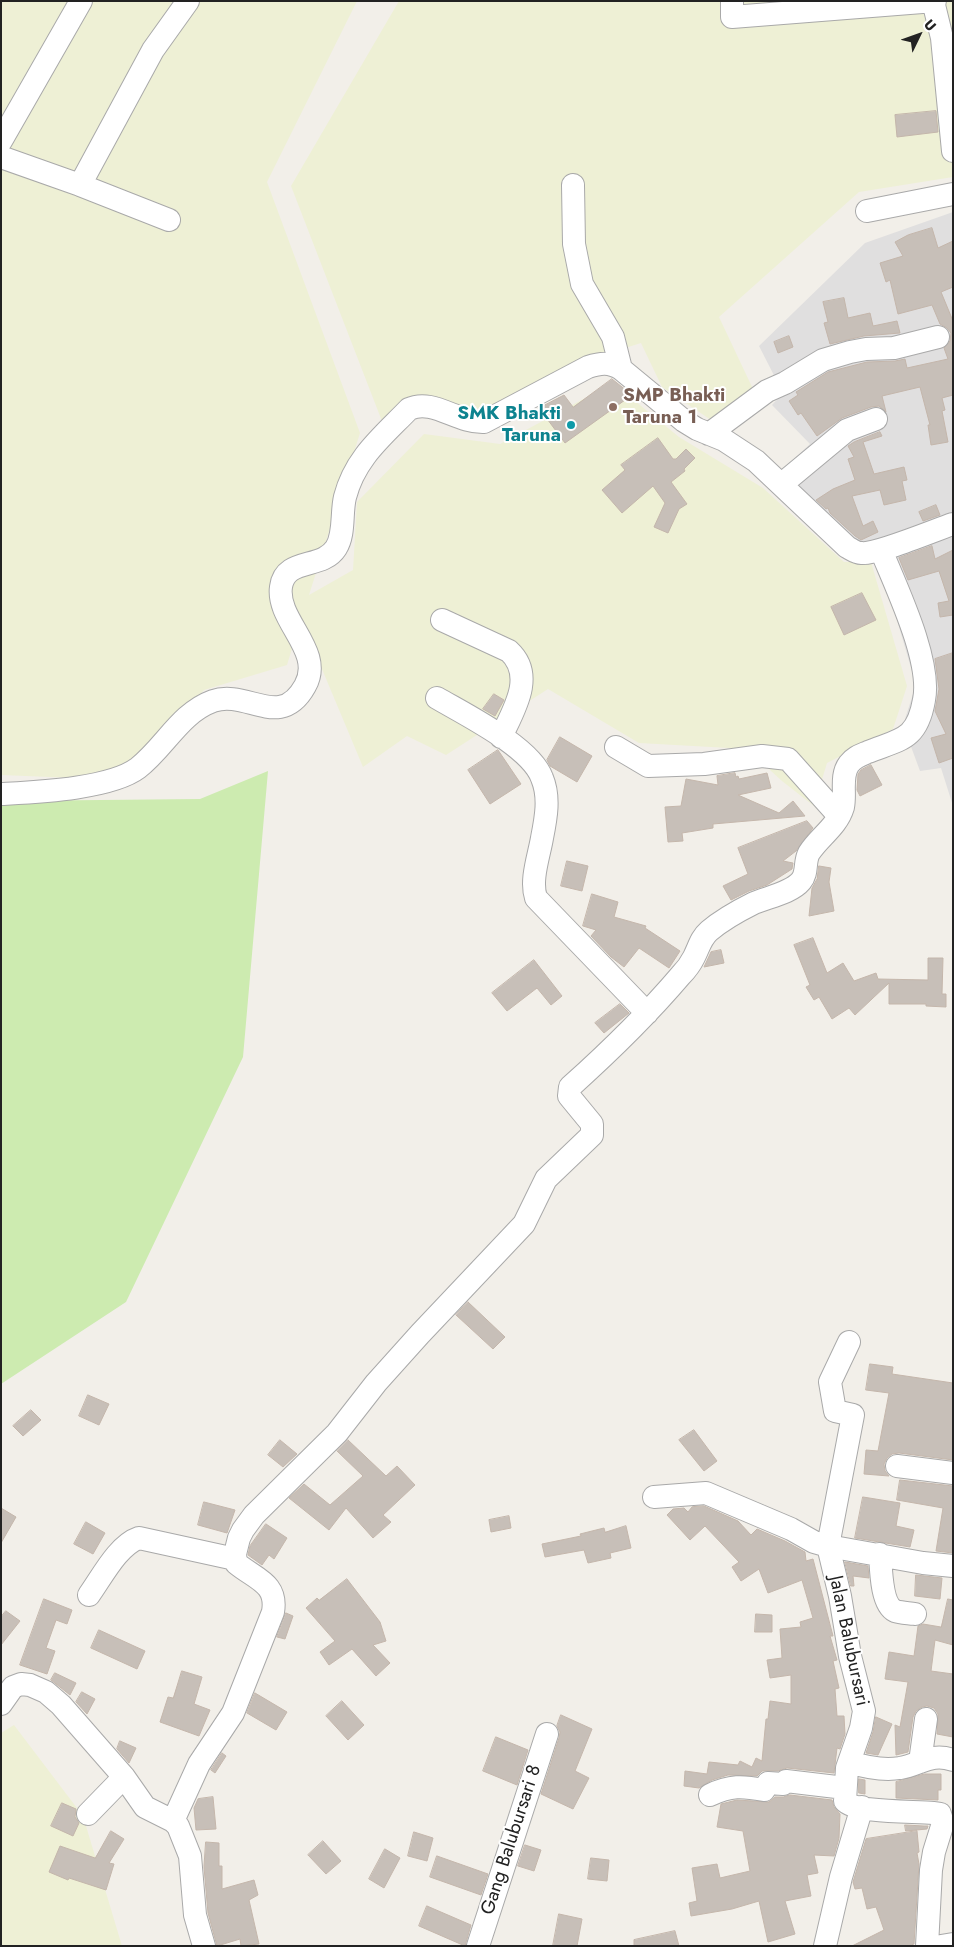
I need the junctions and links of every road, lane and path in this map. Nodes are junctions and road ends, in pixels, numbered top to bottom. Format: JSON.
{"nodes":[{"id":1,"x":81,"y":1,"type":"edge"},
{"id":2,"x":188,"y":1,"type":"edge"},
{"id":3,"x":732,"y":1,"type":"edge"},
{"id":4,"x":934,"y":1,"type":"edge"},
{"id":5,"x":1,"y":141,"type":"edge"},
{"id":6,"x":953,"y":151,"type":"edge"},
{"id":7,"x":1,"y":157,"type":"edge"},
{"id":8,"x":80,"y":185,"type":"junction"},
{"id":9,"x":573,"y":185,"type":"dead end"},
{"id":10,"x":953,"y":194,"type":"edge"},
{"id":11,"x":867,"y":211,"type":"dead end"},
{"id":12,"x":169,"y":220,"type":"dead end"},
{"id":13,"x":938,"y":337,"type":"dead end"},
{"id":14,"x":621,"y":369,"type":"junction"},
{"id":15,"x":876,"y":419,"type":"dead end"},
{"id":16,"x":709,"y":434,"type":"junction"},
{"id":17,"x":782,"y":484,"type":"junction"},
{"id":18,"x":953,"y":524,"type":"edge"},
{"id":19,"x":881,"y":550,"type":"junction"},
{"id":20,"x":442,"y":620,"type":"dead end"},
{"id":21,"x":437,"y":698,"type":"dead end"},
{"id":22,"x":501,"y":737,"type":"junction"},
{"id":23,"x":616,"y":747,"type":"dead end"},
{"id":24,"x":1,"y":794,"type":"edge"},
{"id":25,"x":839,"y":816,"type":"junction"},
{"id":26,"x":647,"y":1013,"type":"junction"},
{"id":27,"x":849,"y":1342,"type":"dead end"},
{"id":28,"x":897,"y":1466,"type":"dead end"},
{"id":29,"x":953,"y":1473,"type":"edge"},
{"id":30,"x":654,"y":1497,"type":"dead end"},
{"id":31,"x":828,"y":1546,"type":"junction"},
{"id":32,"x":880,"y":1554,"type":"junction"},
{"id":33,"x":235,"y":1559,"type":"junction"},
{"id":34,"x":953,"y":1566,"type":"edge"},
{"id":35,"x":89,"y":1595,"type":"dead end"},
{"id":36,"x":915,"y":1614,"type":"dead end"},
{"id":37,"x":1,"y":1704,"type":"edge"},
{"id":38,"x":926,"y":1719,"type":"dead end"},
{"id":39,"x":547,"y":1734,"type":"dead end"},
{"id":40,"x":953,"y":1760,"type":"edge"},
{"id":41,"x":849,"y":1762,"type":"junction"},
{"id":42,"x":920,"y":1762,"type":"junction"},
{"id":43,"x":124,"y":1777,"type":"junction"},
{"id":44,"x":845,"y":1788,"type":"junction"},
{"id":45,"x":710,"y":1795,"type":"dead end"},
{"id":46,"x":862,"y":1807,"type":"junction"},
{"id":47,"x":88,"y":1814,"type":"dead end"},
{"id":48,"x":173,"y":1821,"type":"junction"},
{"id":49,"x":953,"y":1944,"type":"edge"},
{"id":50,"x":204,"y":1946,"type":"edge"},
{"id":51,"x":478,"y":1946,"type":"edge"},
{"id":52,"x":825,"y":1946,"type":"edge"},
{"id":53,"x":927,"y":1946,"type":"edge"},
{"id":54,"x":941,"y":1946,"type":"edge"}],
"edges":[{"from":1,"to":5,"type":"street"},
{"from":2,"to":8,"type":"street"},
{"from":3,"to":4,"type":"street"},
{"from":4,"to":6,"type":"street"},
{"from":7,"to":8,"type":"street"},
{"from":8,"to":12,"type":"street"},
{"from":9,"to":14,"type":"street"},
{"from":10,"to":11,"type":"street"},
{"from":13,"to":16,"type":"street"},
{"from":14,"to":16,"type":"street"},
{"from":14,"to":24,"type":"street"},
{"from":15,"to":17,"type":"street"},
{"from":16,"to":17,"type":"street"},
{"from":17,"to":19,"type":"street"},
{"from":18,"to":19,"type":"street"},
{"from":19,"to":25,"type":"street"},
{"from":20,"to":22,"type":"street"},
{"from":21,"to":22,"type":"street"},
{"from":22,"to":26,"type":"street"},
{"from":23,"to":25,"type":"street"},
{"from":25,"to":26,"type":"street"},
{"from":26,"to":33,"type":"street"},
{"from":27,"to":31,"type":"street"},
{"from":28,"to":29,"type":"street"},
{"from":30,"to":31,"type":"street"},
{"from":31,"to":32,"type":"street"},
{"from":31,"to":41,"type":"street","name":"Jalan Balubursari"},
{"from":32,"to":34,"type":"street"},
{"from":32,"to":36,"type":"street"},
{"from":33,"to":35,"type":"street"},
{"from":33,"to":48,"type":"street"},
{"from":37,"to":43,"type":"street"},
{"from":38,"to":42,"type":"street"},
{"from":39,"to":51,"type":"street","name":"Gang Balubursari 8"},
{"from":40,"to":42,"type":"street"},
{"from":41,"to":42,"type":"street"},
{"from":41,"to":44,"type":"street","name":"Jalan Balubursari"},
{"from":43,"to":47,"type":"street"},
{"from":43,"to":48,"type":"street"},
{"from":44,"to":45,"type":"street"},
{"from":44,"to":46,"type":"street"},
{"from":46,"to":52,"type":"street"},
{"from":46,"to":53,"type":"street"},
{"from":48,"to":50,"type":"street"},
{"from":49,"to":54,"type":"street"}]}
